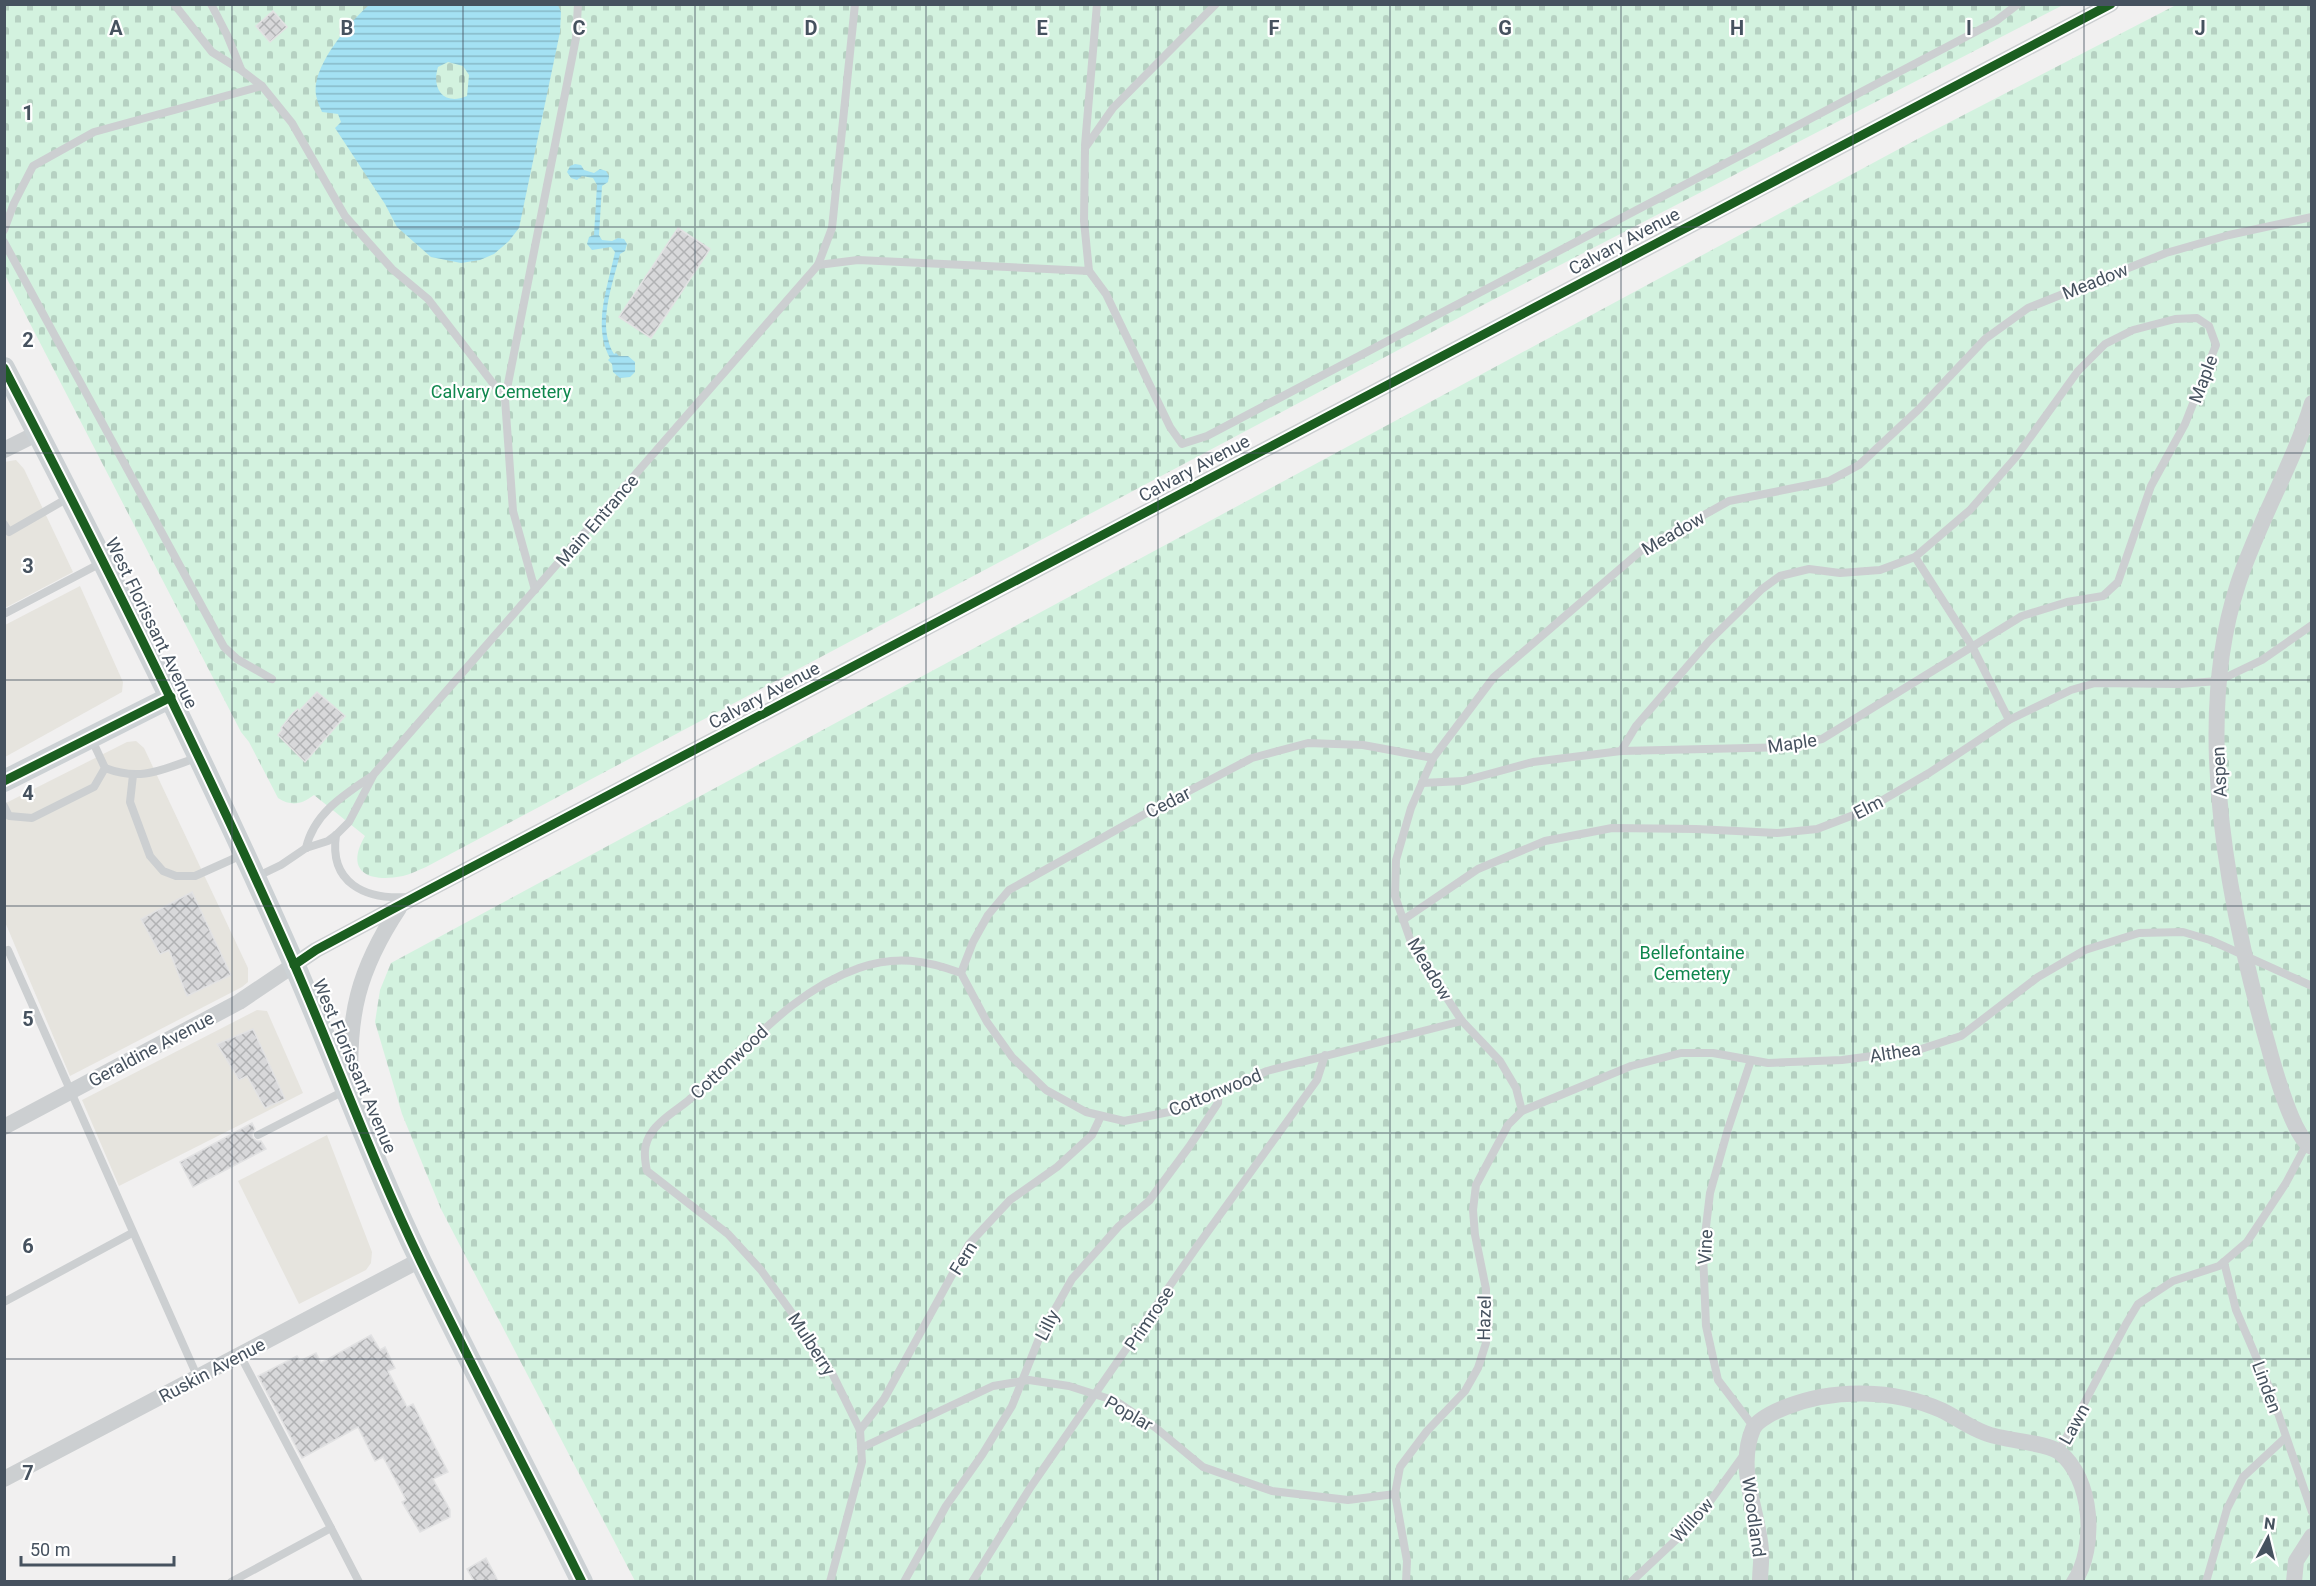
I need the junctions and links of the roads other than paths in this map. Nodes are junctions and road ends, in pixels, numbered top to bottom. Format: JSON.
{"nodes":[{"id":1,"x":174,"y":4,"type":"edge"},
{"id":2,"x":211,"y":4,"type":"edge"},
{"id":3,"x":578,"y":4,"type":"edge"},
{"id":4,"x":855,"y":4,"type":"edge"},
{"id":5,"x":1097,"y":4,"type":"edge"},
{"id":6,"x":1216,"y":4,"type":"edge"},
{"id":7,"x":2019,"y":4,"type":"edge"},
{"id":8,"x":2111,"y":4,"type":"edge"},
{"id":9,"x":241,"y":70,"type":"junction"},
{"id":10,"x":262,"y":86,"type":"junction"},
{"id":11,"x":1085,"y":148,"type":"junction"},
{"id":12,"x":2312,"y":217,"type":"edge"},
{"id":13,"x":4,"y":230,"type":"edge"},
{"id":14,"x":4,"y":242,"type":"edge"},
{"id":15,"x":818,"y":265,"type":"junction"},
{"id":16,"x":1089,"y":271,"type":"junction"},
{"id":17,"x":4,"y":368,"type":"edge"},
{"id":18,"x":505,"y":399,"type":"junction"},
{"id":19,"x":2312,"y":403,"type":"edge"},
{"id":20,"x":38,"y":433,"type":"junction"},
{"id":21,"x":4,"y":450,"type":"edge"},
{"id":22,"x":71,"y":496,"type":"junction"},
{"id":23,"x":4,"y":524,"type":"edge"},
{"id":24,"x":1915,"y":557,"type":"junction"},
{"id":25,"x":104,"y":561,"type":"junction"},
{"id":26,"x":535,"y":590,"type":"junction"},
{"id":27,"x":4,"y":614,"type":"edge"},
{"id":28,"x":2312,"y":625,"type":"edge"},
{"id":29,"x":1972,"y":646,"type":"junction"},
{"id":30,"x":272,"y":679,"type":"dead end"},
{"id":31,"x":2218,"y":681,"type":"junction"},
{"id":32,"x":171,"y":697,"type":"junction"},
{"id":33,"x":2009,"y":720,"type":"junction"},
{"id":34,"x":91,"y":737,"type":"junction"},
{"id":35,"x":1621,"y":751,"type":"junction"},
{"id":36,"x":199,"y":757,"type":"junction"},
{"id":37,"x":1433,"y":758,"type":"junction"},
{"id":38,"x":105,"y":768,"type":"junction"},
{"id":39,"x":374,"y":774,"type":"junction"},
{"id":40,"x":133,"y":775,"type":"junction"},
{"id":41,"x":4,"y":781,"type":"edge"},
{"id":42,"x":1422,"y":783,"type":"junction"},
{"id":43,"x":4,"y":806,"type":"edge"},
{"id":44,"x":336,"y":835,"type":"junction"},
{"id":45,"x":306,"y":848,"type":"junction"},
{"id":46,"x":244,"y":854,"type":"junction"},
{"id":47,"x":255,"y":878,"type":"junction"},
{"id":48,"x":417,"y":896,"type":"junction"},
{"id":49,"x":402,"y":905,"type":"junction"},
{"id":50,"x":1403,"y":920,"type":"junction"},
{"id":51,"x":6,"y":948,"type":"edge"},
{"id":52,"x":2244,"y":955,"type":"junction"},
{"id":53,"x":294,"y":965,"type":"junction"},
{"id":54,"x":961,"y":973,"type":"junction"},
{"id":55,"x":2312,"y":986,"type":"edge"},
{"id":56,"x":1462,"y":1021,"type":"junction"},
{"id":57,"x":1325,"y":1055,"type":"junction"},
{"id":58,"x":1751,"y":1060,"type":"junction"},
{"id":59,"x":71,"y":1091,"type":"junction"},
{"id":60,"x":1219,"y":1092,"type":"junction"},
{"id":61,"x":349,"y":1098,"type":"junction"},
{"id":62,"x":1522,"y":1111,"type":"junction"},
{"id":63,"x":1101,"y":1116,"type":"junction"},
{"id":64,"x":4,"y":1127,"type":"edge"},
{"id":65,"x":258,"y":1135,"type":"dead end"},
{"id":66,"x":2309,"y":1146,"type":"edge"},
{"id":67,"x":644,"y":1157,"type":"joint"},
{"id":68,"x":132,"y":1233,"type":"junction"},
{"id":69,"x":420,"y":1260,"type":"junction"},
{"id":70,"x":2224,"y":1262,"type":"junction"},
{"id":71,"x":4,"y":1302,"type":"edge"},
{"id":72,"x":240,"y":1355,"type":"junction"},
{"id":73,"x":198,"y":1378,"type":"junction"},
{"id":74,"x":1022,"y":1381,"type":"junction"},
{"id":75,"x":1097,"y":1395,"type":"junction"},
{"id":76,"x":1754,"y":1426,"type":"junction"},
{"id":77,"x":860,"y":1430,"type":"junction"},
{"id":78,"x":2285,"y":1438,"type":"junction"},
{"id":79,"x":861,"y":1448,"type":"junction"},
{"id":80,"x":2059,"y":1452,"type":"junction"},
{"id":81,"x":1746,"y":1453,"type":"junction"},
{"id":82,"x":4,"y":1479,"type":"edge"},
{"id":83,"x":1395,"y":1494,"type":"junction"},
{"id":84,"x":2312,"y":1512,"type":"edge"},
{"id":85,"x":331,"y":1528,"type":"junction"},
{"id":86,"x":2312,"y":1536,"type":"edge"},
{"id":87,"x":231,"y":1581,"type":"edge"},
{"id":88,"x":359,"y":1581,"type":"edge"},
{"id":89,"x":582,"y":1581,"type":"edge"},
{"id":90,"x":830,"y":1581,"type":"edge"},
{"id":91,"x":904,"y":1581,"type":"edge"},
{"id":92,"x":972,"y":1581,"type":"edge"},
{"id":93,"x":1406,"y":1581,"type":"edge"},
{"id":94,"x":1631,"y":1581,"type":"edge"},
{"id":95,"x":1760,"y":1581,"type":"edge"},
{"id":96,"x":2074,"y":1581,"type":"edge"},
{"id":97,"x":2206,"y":1581,"type":"edge"},
{"id":98,"x":2294,"y":1581,"type":"edge"}],
"edges":[{"from":1,"to":9,"type":"lane"},
{"from":2,"to":9,"type":"lane"},
{"from":3,"to":18,"type":"lane"},
{"from":4,"to":15,"type":"lane"},
{"from":5,"to":11,"type":"lane"},
{"from":6,"to":11,"type":"lane"},
{"from":7,"to":16,"type":"lane"},
{"from":8,"to":48,"type":"street","name":"Calvary Avenue"},
{"from":9,"to":10,"type":"lane"},
{"from":10,"to":13,"type":"lane"},
{"from":10,"to":18,"type":"lane"},
{"from":11,"to":16,"type":"lane"},
{"from":12,"to":37,"type":"lane","name":"Meadow"},
{"from":14,"to":30,"type":"lane"},
{"from":15,"to":16,"type":"lane"},
{"from":15,"to":26,"type":"lane","name":"Main Entrance"},
{"from":17,"to":20,"type":"main road","name":"West Florissant Avenue"},
{"from":18,"to":26,"type":"lane"},
{"from":19,"to":31,"type":"street","name":"Aspen"},
{"from":20,"to":21,"type":"street"},
{"from":20,"to":22,"type":"main road","name":"West Florissant Avenue"},
{"from":22,"to":23,"type":"lane"},
{"from":22,"to":25,"type":"main road","name":"West Florissant Avenue"},
{"from":24,"to":29,"type":"lane"},
{"from":24,"to":29,"type":"lane","name":"Maple"},
{"from":24,"to":35,"type":"lane","name":"Maple"},
{"from":25,"to":27,"type":"lane"},
{"from":25,"to":32,"type":"main road","name":"West Florissant Avenue"},
{"from":26,"to":39,"type":"lane","name":"Main Entrance"},
{"from":28,"to":31,"type":"lane","name":"Elm"},
{"from":29,"to":33,"type":"lane"},
{"from":29,"to":35,"type":"lane","name":"Maple"},
{"from":31,"to":33,"type":"lane","name":"Elm"},
{"from":31,"to":52,"type":"street","name":"Aspen"},
{"from":32,"to":34,"type":"main road"},
{"from":32,"to":36,"type":"main road","name":"West Florissant Avenue"},
{"from":33,"to":50,"type":"lane","name":"Elm"},
{"from":34,"to":38,"type":"lane"},
{"from":34,"to":41,"type":"main road"},
{"from":35,"to":42,"type":"lane","name":"Maple"},
{"from":36,"to":40,"type":"lane"},
{"from":36,"to":46,"type":"main road","name":"West Florissant Avenue"},
{"from":37,"to":42,"type":"lane","name":"Meadow"},
{"from":37,"to":54,"type":"lane","name":"Cedar"},
{"from":38,"to":40,"type":"lane"},
{"from":38,"to":43,"type":"lane"},
{"from":39,"to":44,"type":"lane","name":"Main Entrance"},
{"from":39,"to":45,"type":"lane","name":"Main Entrance"},
{"from":40,"to":46,"type":"lane"},
{"from":42,"to":50,"type":"lane","name":"Meadow"},
{"from":44,"to":45,"type":"lane","name":"Main Entrance"},
{"from":44,"to":48,"type":"lane"},
{"from":45,"to":47,"type":"lane","name":"Main Entrance"},
{"from":46,"to":47,"type":"main road","name":"West Florissant Avenue"},
{"from":47,"to":53,"type":"main road","name":"West Florissant Avenue"},
{"from":48,"to":49,"type":"street","name":"Calvary Avenue"},
{"from":49,"to":53,"type":"street","name":"Calvary Avenue"},
{"from":49,"to":61,"type":"street","name":"Calvary Avenue"},
{"from":50,"to":56,"type":"lane","name":"Meadow"},
{"from":51,"to":59,"type":"lane"},
{"from":52,"to":55,"type":"lane","name":"Althea"},
{"from":52,"to":58,"type":"lane","name":"Althea"},
{"from":52,"to":66,"type":"street","name":"Aspen"},
{"from":53,"to":59,"type":"street","name":"Geraldine Avenue"},
{"from":53,"to":61,"type":"main road","name":"West Florissant Avenue"},
{"from":54,"to":63,"type":"lane","name":"Cottonwood"},
{"from":54,"to":67,"type":"lane","name":"Cottonwood"},
{"from":56,"to":57,"type":"lane","name":"Cottonwood"},
{"from":56,"to":62,"type":"lane","name":"Meadow"},
{"from":57,"to":60,"type":"lane","name":"Cottonwood"},
{"from":57,"to":75,"type":"lane","name":"Primrose"},
{"from":58,"to":62,"type":"lane","name":"Althea"},
{"from":58,"to":76,"type":"lane","name":"Vine"},
{"from":59,"to":64,"type":"street","name":"Geraldine Avenue"},
{"from":59,"to":68,"type":"lane"},
{"from":60,"to":63,"type":"lane","name":"Cottonwood"},
{"from":60,"to":74,"type":"lane","name":"Lilly"},
{"from":61,"to":65,"type":"lane"},
{"from":61,"to":69,"type":"main road","name":"West Florissant Avenue"},
{"from":62,"to":83,"type":"lane","name":"Hazel"},
{"from":63,"to":77,"type":"lane","name":"Fern"},
{"from":66,"to":70,"type":"lane","name":"Lawn"},
{"from":67,"to":77,"type":"lane","name":"Mulberry"},
{"from":68,"to":71,"type":"lane"},
{"from":68,"to":73,"type":"lane"},
{"from":69,"to":72,"type":"street","name":"Ruskin Avenue"},
{"from":69,"to":89,"type":"main road","name":"West Florissant Avenue"},
{"from":70,"to":78,"type":"lane","name":"Linden"},
{"from":70,"to":80,"type":"lane","name":"Lawn"},
{"from":72,"to":73,"type":"street","name":"Ruskin Avenue"},
{"from":72,"to":85,"type":"lane"},
{"from":73,"to":82,"type":"street","name":"Ruskin Avenue"},
{"from":74,"to":75,"type":"lane","name":"Poplar"},
{"from":74,"to":79,"type":"lane","name":"Poplar"},
{"from":74,"to":91,"type":"lane","name":"Lilly"},
{"from":75,"to":83,"type":"lane","name":"Poplar"},
{"from":75,"to":92,"type":"lane","name":"Primrose"},
{"from":76,"to":80,"type":"street","name":"Lawn"},
{"from":76,"to":81,"type":"street"},
{"from":77,"to":79,"type":"lane","name":"Mulberry"},
{"from":78,"to":84,"type":"lane","name":"Linden"},
{"from":78,"to":97,"type":"lane"},
{"from":79,"to":90,"type":"lane","name":"Mulberry"},
{"from":80,"to":96,"type":"street"},
{"from":81,"to":94,"type":"lane","name":"Willow"},
{"from":81,"to":95,"type":"street","name":"Woodland"},
{"from":83,"to":93,"type":"lane","name":"Hazel"},
{"from":85,"to":87,"type":"lane"},
{"from":85,"to":88,"type":"lane"},
{"from":86,"to":98,"type":"street"}]}
